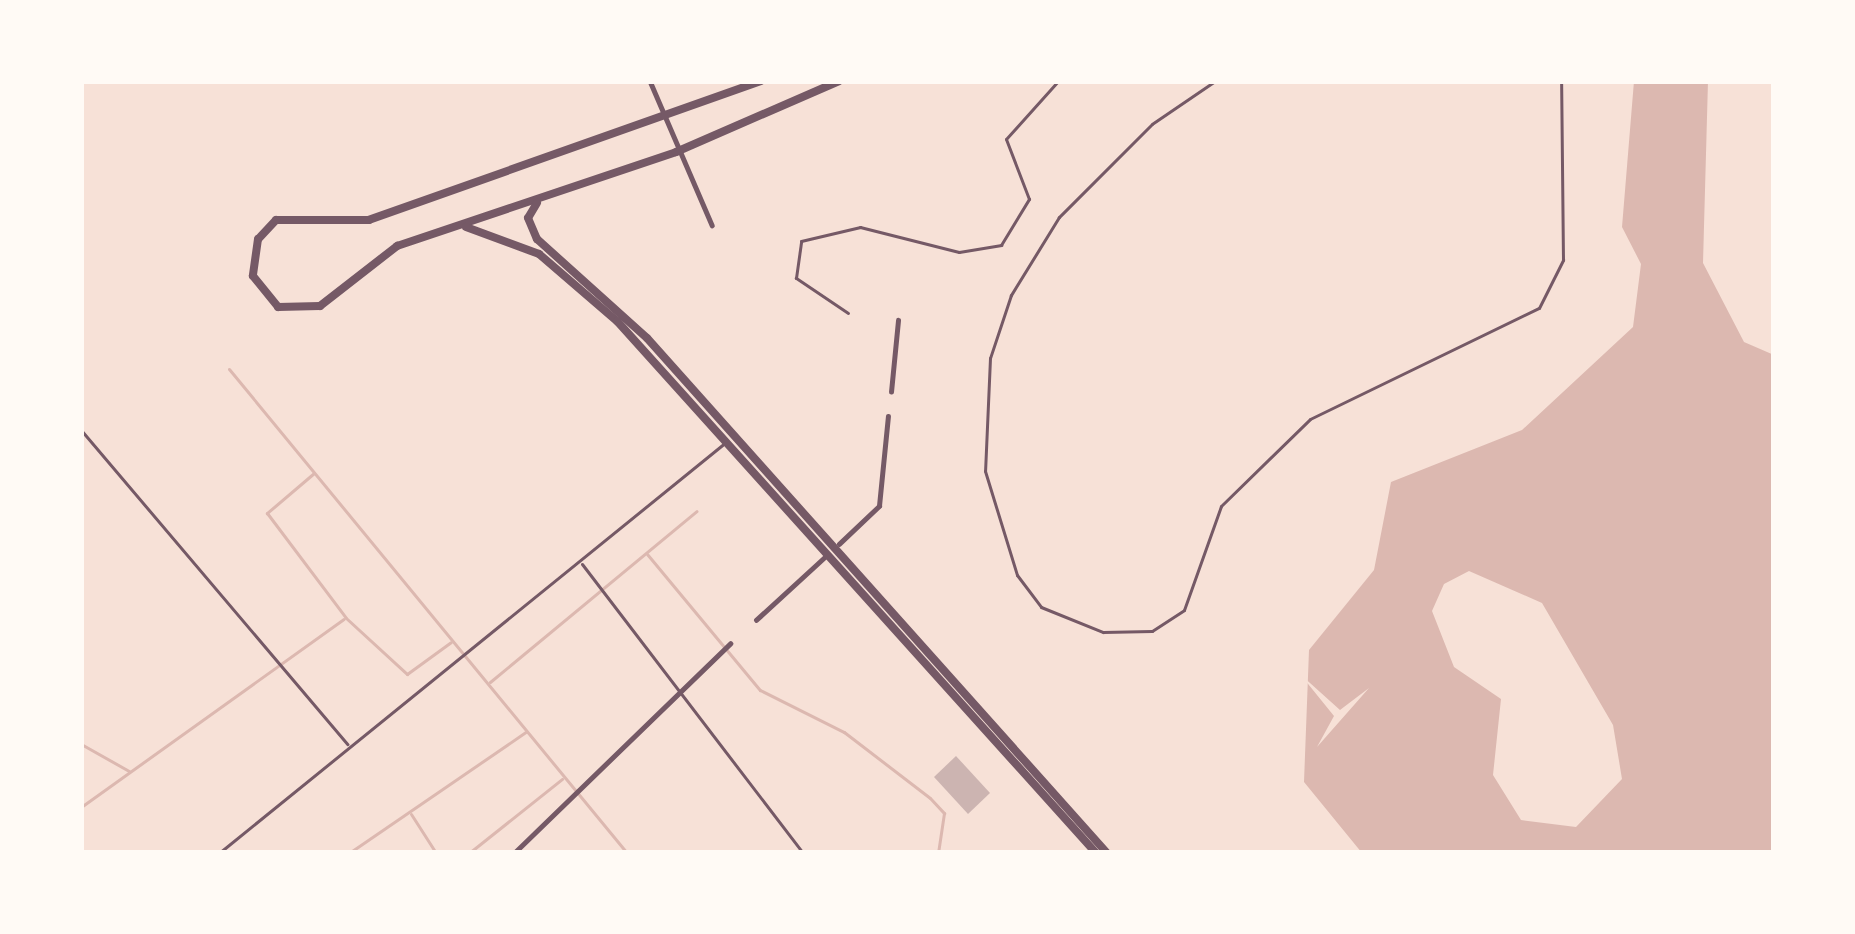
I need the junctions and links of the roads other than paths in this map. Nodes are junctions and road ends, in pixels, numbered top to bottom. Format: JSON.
{"nodes":[{"id":1,"x":650,"y":81,"type":"edge"},
{"id":2,"x":761,"y":81,"type":"edge"},
{"id":3,"x":839,"y":81,"type":"edge"},
{"id":4,"x":1058,"y":81,"type":"edge"},
{"id":5,"x":1215,"y":81,"type":"edge"},
{"id":6,"x":1561,"y":81,"type":"edge"},
{"id":7,"x":548,"y":196,"type":"junction"},
{"id":8,"x":712,"y":225,"type":"dead end"},
{"id":9,"x":458,"y":227,"type":"junction"},
{"id":10,"x":848,"y":313,"type":"dead end"},
{"id":11,"x":898,"y":320,"type":"dead end"},
{"id":12,"x":891,"y":392,"type":"dead end"},
{"id":13,"x":888,"y":416,"type":"dead end"},
{"id":14,"x":81,"y":430,"type":"edge"},
{"id":15,"x":731,"y":438,"type":"junction"},
{"id":16,"x":839,"y":544,"type":"dead end"},
{"id":17,"x":827,"y":555,"type":"dead end"},
{"id":18,"x":581,"y":562,"type":"junction"},
{"id":19,"x":756,"y":620,"type":"dead end"},
{"id":20,"x":730,"y":644,"type":"dead end"},
{"id":21,"x":680,"y":691,"type":"junction"},
{"id":22,"x":350,"y":747,"type":"junction"},
{"id":23,"x":230,"y":845,"type":"junction"},
{"id":24,"x":219,"y":853,"type":"edge"},
{"id":25,"x":236,"y":853,"type":"edge"},
{"id":26,"x":514,"y":853,"type":"edge"},
{"id":27,"x":803,"y":853,"type":"edge"},
{"id":28,"x":1096,"y":853,"type":"edge"},
{"id":29,"x":1107,"y":853,"type":"edge"}],
"edges":[{"from":1,"to":8,"type":"street"},
{"from":2,"to":9,"type":"street"},
{"from":3,"to":7,"type":"street"},
{"from":4,"to":10,"type":"lane"},
{"from":5,"to":6,"type":"lane"},
{"from":7,"to":9,"type":"street"},
{"from":7,"to":15,"type":"street"},
{"from":9,"to":15,"type":"street"},
{"from":11,"to":12,"type":"street"},
{"from":13,"to":16,"type":"street"},
{"from":14,"to":22,"type":"lane"},
{"from":15,"to":18,"type":"lane"},
{"from":15,"to":28,"type":"street"},
{"from":15,"to":29,"type":"street"},
{"from":17,"to":19,"type":"street"},
{"from":18,"to":21,"type":"lane"},
{"from":18,"to":22,"type":"lane"},
{"from":20,"to":21,"type":"street"},
{"from":21,"to":26,"type":"street"},
{"from":21,"to":27,"type":"lane"},
{"from":22,"to":23,"type":"lane"},
{"from":23,"to":24,"type":"lane"},
{"from":23,"to":25,"type":"lane"}]}
